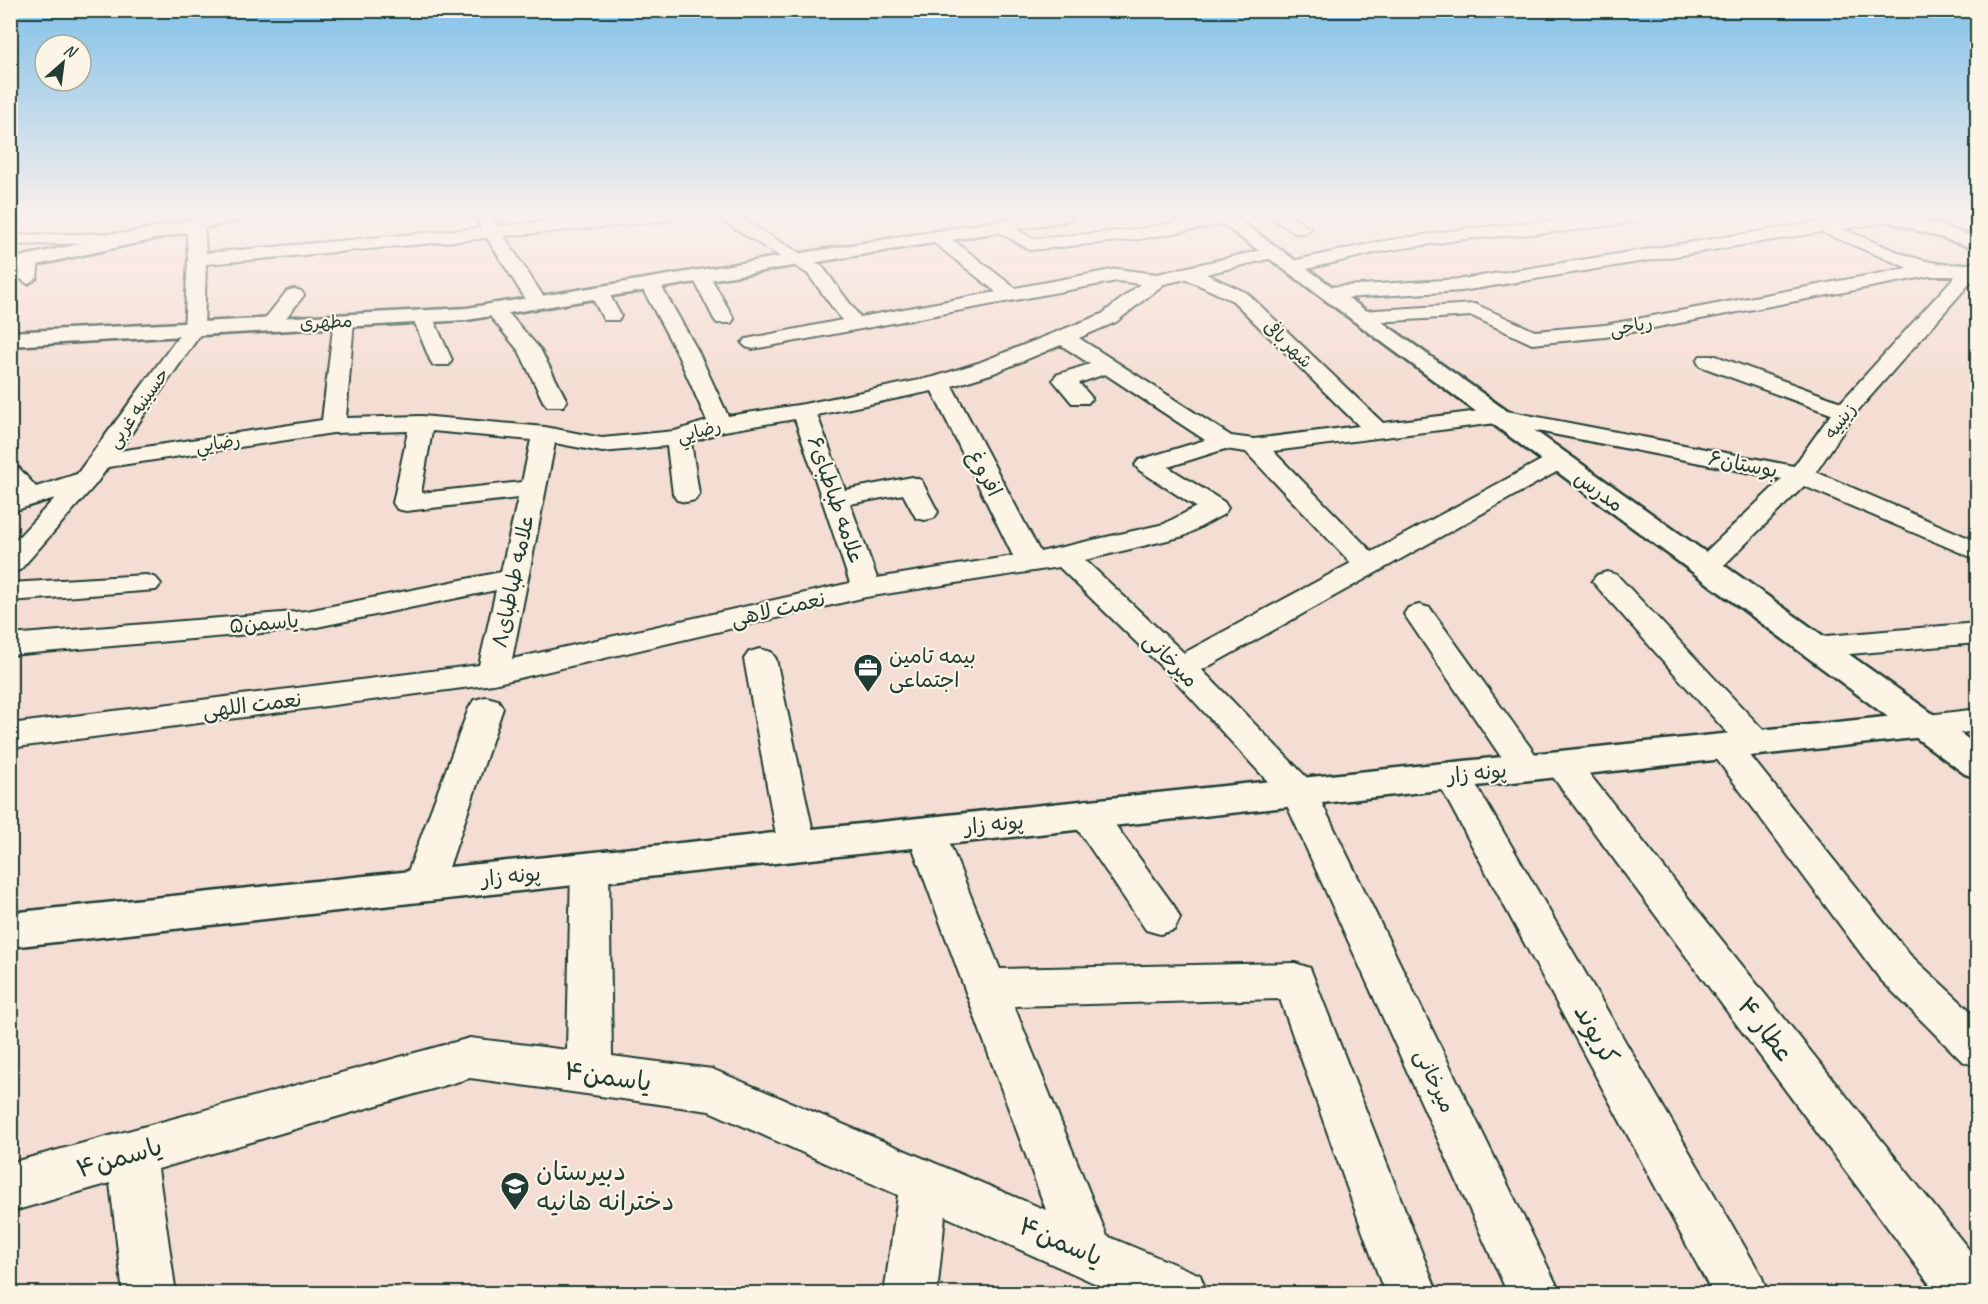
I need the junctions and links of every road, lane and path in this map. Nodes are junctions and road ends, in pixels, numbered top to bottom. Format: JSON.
{"nodes":[{"id":1,"x":701,"y":276,"type":"edge"},
{"id":2,"x":196,"y":277,"type":"edge"},
{"id":3,"x":521,"y":277,"type":"edge"},
{"id":4,"x":696,"y":277,"type":"edge"},
{"id":5,"x":820,"y":277,"type":"edge"},
{"id":6,"x":989,"y":277,"type":"edge"},
{"id":7,"x":1108,"y":277,"type":"edge"},
{"id":8,"x":1132,"y":277,"type":"edge"},
{"id":9,"x":1171,"y":277,"type":"edge"},
{"id":10,"x":1197,"y":277,"type":"edge"},
{"id":11,"x":1304,"y":277,"type":"edge"},
{"id":12,"x":1514,"y":277,"type":"edge"},
{"id":13,"x":1893,"y":277,"type":"edge"},
{"id":14,"x":1967,"y":277,"type":"edge"},
{"id":15,"x":1157,"y":280,"type":"junction"},
{"id":16,"x":650,"y":284,"type":"junction"},
{"id":17,"x":599,"y":292,"type":"junction"},
{"id":18,"x":1327,"y":293,"type":"junction"},
{"id":19,"x":294,"y":296,"type":"dead end"},
{"id":20,"x":1013,"y":296,"type":"junction"},
{"id":21,"x":537,"y":302,"type":"junction"},
{"id":22,"x":494,"y":309,"type":"junction"},
{"id":23,"x":422,"y":316,"type":"junction"},
{"id":24,"x":611,"y":316,"type":"dead end"},
{"id":25,"x":1360,"y":317,"type":"junction"},
{"id":26,"x":724,"y":319,"type":"dead end"},
{"id":27,"x":344,"y":321,"type":"junction"},
{"id":28,"x":270,"y":325,"type":"junction"},
{"id":29,"x":856,"y":325,"type":"junction"},
{"id":30,"x":194,"y":329,"type":"junction"},
{"id":31,"x":1063,"y":337,"type":"junction"},
{"id":32,"x":10,"y":339,"type":"edge"},
{"id":33,"x":753,"y":343,"type":"dead end"},
{"id":34,"x":441,"y":360,"type":"dead end"},
{"id":35,"x":1708,"y":361,"type":"dead end"},
{"id":36,"x":1107,"y":366,"type":"junction"},
{"id":37,"x":939,"y":383,"type":"junction"},
{"id":38,"x":1080,"y":398,"type":"dead end"},
{"id":39,"x":555,"y":401,"type":"dead end"},
{"id":40,"x":804,"y":411,"type":"junction"},
{"id":41,"x":1845,"y":411,"type":"junction"},
{"id":42,"x":1496,"y":416,"type":"junction"},
{"id":43,"x":421,"y":423,"type":"junction"},
{"id":44,"x":720,"y":424,"type":"junction"},
{"id":45,"x":333,"y":426,"type":"junction"},
{"id":46,"x":1378,"y":431,"type":"junction"},
{"id":47,"x":545,"y":434,"type":"junction"},
{"id":48,"x":678,"y":438,"type":"junction"},
{"id":49,"x":1239,"y":444,"type":"junction"},
{"id":50,"x":1558,"y":461,"type":"junction"},
{"id":51,"x":93,"y":471,"type":"junction"},
{"id":52,"x":10,"y":473,"type":"edge"},
{"id":53,"x":1801,"y":475,"type":"junction"},
{"id":54,"x":533,"y":488,"type":"junction"},
{"id":55,"x":686,"y":494,"type":"dead end"},
{"id":56,"x":836,"y":499,"type":"junction"},
{"id":57,"x":21,"y":501,"type":"edge"},
{"id":58,"x":925,"y":512,"type":"dead end"},
{"id":59,"x":1977,"y":551,"type":"edge"},
{"id":60,"x":1065,"y":557,"type":"junction"},
{"id":61,"x":1031,"y":563,"type":"junction"},
{"id":62,"x":10,"y":564,"type":"edge"},
{"id":63,"x":1369,"y":565,"type":"junction"},
{"id":64,"x":1706,"y":568,"type":"junction"},
{"id":65,"x":514,"y":578,"type":"junction"},
{"id":66,"x":1607,"y":580,"type":"dead end"},
{"id":67,"x":146,"y":584,"type":"dead end"},
{"id":68,"x":866,"y":588,"type":"junction"},
{"id":69,"x":10,"y":592,"type":"edge"},
{"id":70,"x":1419,"y":614,"type":"dead end"},
{"id":71,"x":1977,"y":633,"type":"edge"},
{"id":72,"x":10,"y":645,"type":"edge"},
{"id":73,"x":1815,"y":647,"type":"junction"},
{"id":74,"x":760,"y":659,"type":"dead end"},
{"id":75,"x":1181,"y":668,"type":"junction"},
{"id":76,"x":489,"y":691,"type":"junction"},
{"id":77,"x":1977,"y":720,"type":"edge"},
{"id":78,"x":1923,"y":725,"type":"junction"},
{"id":79,"x":10,"y":736,"type":"edge"},
{"id":80,"x":1740,"y":745,"type":"junction"},
{"id":81,"x":1544,"y":765,"type":"junction"},
{"id":82,"x":1977,"y":765,"type":"edge"},
{"id":83,"x":1452,"y":775,"type":"junction"},
{"id":84,"x":1299,"y":792,"type":"junction"},
{"id":85,"x":1087,"y":814,"type":"junction"},
{"id":86,"x":926,"y":832,"type":"junction"},
{"id":87,"x":797,"y":846,"type":"junction"},
{"id":88,"x":591,"y":868,"type":"junction"},
{"id":89,"x":423,"y":885,"type":"junction"},
{"id":90,"x":1160,"y":918,"type":"dead end"},
{"id":91,"x":10,"y":930,"type":"edge"},
{"id":92,"x":988,"y":988,"type":"junction"},
{"id":93,"x":1977,"y":1047,"type":"edge"},
{"id":94,"x":589,"y":1074,"type":"junction"},
{"id":95,"x":131,"y":1153,"type":"junction"},
{"id":96,"x":924,"y":1182,"type":"junction"},
{"id":97,"x":10,"y":1188,"type":"edge"},
{"id":98,"x":1088,"y":1253,"type":"junction"},
{"id":99,"x":150,"y":1293,"type":"edge"},
{"id":100,"x":910,"y":1293,"type":"edge"},
{"id":101,"x":1181,"y":1293,"type":"edge"},
{"id":102,"x":1413,"y":1293,"type":"edge"},
{"id":103,"x":1535,"y":1293,"type":"edge"},
{"id":104,"x":1742,"y":1293,"type":"edge"},
{"id":105,"x":1970,"y":1293,"type":"edge"}],
"edges":[{"from":1,"to":26,"type":"street"},
{"from":2,"to":30,"type":"street"},
{"from":3,"to":21,"type":"street"},
{"from":4,"to":16,"type":"street","name":"مطهری"},
{"from":5,"to":29,"type":"street"},
{"from":6,"to":20,"type":"street"},
{"from":7,"to":20,"type":"street"},
{"from":8,"to":15,"type":"street"},
{"from":9,"to":15,"type":"street","name":"رضایي"},
{"from":10,"to":46,"type":"street","name":"شهر بافی"},
{"from":11,"to":18,"type":"street","name":"مدرس"},
{"from":12,"to":18,"type":"street"},
{"from":13,"to":25,"type":"street","name":"ریاحی"},
{"from":14,"to":41,"type":"street","name":"زینبیه"},
{"from":15,"to":31,"type":"street","name":"رضایي"},
{"from":16,"to":17,"type":"street","name":"مطهری"},
{"from":16,"to":44,"type":"street"},
{"from":17,"to":21,"type":"street","name":"مطهری"},
{"from":17,"to":24,"type":"street"},
{"from":18,"to":25,"type":"street","name":"مدرس"},
{"from":19,"to":28,"type":"street"},
{"from":20,"to":29,"type":"street"},
{"from":21,"to":22,"type":"street","name":"مطهری"},
{"from":22,"to":23,"type":"street","name":"مطهری"},
{"from":22,"to":39,"type":"street"},
{"from":23,"to":27,"type":"street","name":"مطهری"},
{"from":23,"to":34,"type":"street"},
{"from":25,"to":42,"type":"street","name":"مدرس"},
{"from":27,"to":28,"type":"street","name":"مطهری"},
{"from":27,"to":45,"type":"street"},
{"from":28,"to":30,"type":"street","name":"مطهری"},
{"from":29,"to":33,"type":"street"},
{"from":30,"to":32,"type":"street","name":"مطهری"},
{"from":30,"to":51,"type":"street","name":"حسینیه غربی"},
{"from":31,"to":36,"type":"street"},
{"from":31,"to":37,"type":"street","name":"رضایي"},
{"from":35,"to":41,"type":"street"},
{"from":36,"to":38,"type":"street"},
{"from":36,"to":49,"type":"street"},
{"from":37,"to":40,"type":"street","name":"رضایي"},
{"from":37,"to":61,"type":"street","name":"افروغ"},
{"from":40,"to":44,"type":"street","name":"رضایي"},
{"from":40,"to":56,"type":"street","name":"علامه طباطبای۶"},
{"from":41,"to":53,"type":"street","name":"زینبیه"},
{"from":42,"to":46,"type":"street"},
{"from":42,"to":50,"type":"street","name":"مدرس"},
{"from":42,"to":53,"type":"street","name":"بوستان۶"},
{"from":43,"to":45,"type":"street","name":"رضایي"},
{"from":43,"to":47,"type":"street","name":"رضایي"},
{"from":43,"to":54,"type":"street","name":"علامه طباطبای۸"},
{"from":44,"to":48,"type":"street","name":"رضایي"},
{"from":45,"to":51,"type":"street","name":"رضایي"},
{"from":46,"to":49,"type":"street"},
{"from":47,"to":48,"type":"street","name":"رضایي"},
{"from":47,"to":54,"type":"street","name":"علامه طباطبای۸"},
{"from":48,"to":55,"type":"street"},
{"from":49,"to":60,"type":"street"},
{"from":49,"to":63,"type":"street"},
{"from":50,"to":63,"type":"street"},
{"from":50,"to":64,"type":"street","name":"مدرس"},
{"from":51,"to":57,"type":"street","name":"رضایي"},
{"from":51,"to":62,"type":"street","name":"حسینیه غربی"},
{"from":52,"to":57,"type":"street"},
{"from":53,"to":59,"type":"street","name":"بوستان۶"},
{"from":53,"to":64,"type":"street","name":"زینبیه"},
{"from":54,"to":65,"type":"street","name":"علامه طباطبای۸"},
{"from":56,"to":58,"type":"street"},
{"from":56,"to":68,"type":"street","name":"علامه طباطبای۶"},
{"from":60,"to":61,"type":"street","name":"نعمت لاهی"},
{"from":60,"to":75,"type":"street","name":"میرخانی"},
{"from":61,"to":68,"type":"street","name":"نعمت لاهی"},
{"from":63,"to":75,"type":"street"},
{"from":64,"to":73,"type":"street","name":"مدرس"},
{"from":65,"to":72,"type":"street","name":"یاسمن۵"},
{"from":65,"to":76,"type":"street","name":"علامه طباطبای۸"},
{"from":66,"to":80,"type":"street"},
{"from":67,"to":69,"type":"street"},
{"from":68,"to":76,"type":"street","name":"نعمت لاهی"},
{"from":70,"to":81,"type":"street","name":"عطار ۴"},
{"from":71,"to":73,"type":"street"},
{"from":73,"to":78,"type":"street","name":"مدرس"},
{"from":74,"to":87,"type":"street"},
{"from":75,"to":84,"type":"street","name":"میرخانی"},
{"from":76,"to":79,"type":"street","name":"نعمت اللهی"},
{"from":76,"to":89,"type":"street","name":"علامه طباطبای۸"},
{"from":77,"to":78,"type":"street","name":"پونه زار"},
{"from":78,"to":80,"type":"street","name":"پونه زار"},
{"from":78,"to":82,"type":"street","name":"مدرس"},
{"from":80,"to":81,"type":"street","name":"پونه زار"},
{"from":80,"to":93,"type":"street"},
{"from":81,"to":83,"type":"street","name":"پونه زار"},
{"from":81,"to":105,"type":"street","name":"عطار ۴"},
{"from":83,"to":84,"type":"street","name":"پونه زار"},
{"from":83,"to":104,"type":"street","name":"کریوند"},
{"from":84,"to":85,"type":"street","name":"پونه زار"},
{"from":84,"to":103,"type":"street","name":"میرخانی"},
{"from":85,"to":86,"type":"street","name":"پونه زار"},
{"from":85,"to":90,"type":"street"},
{"from":86,"to":87,"type":"street","name":"پونه زار"},
{"from":86,"to":92,"type":"street"},
{"from":87,"to":88,"type":"street","name":"پونه زار"},
{"from":88,"to":89,"type":"street","name":"پونه زار"},
{"from":88,"to":94,"type":"street"},
{"from":89,"to":91,"type":"street","name":"پونه زار"},
{"from":92,"to":98,"type":"street"},
{"from":92,"to":102,"type":"street"},
{"from":94,"to":95,"type":"street","name":"یاسمن۴"},
{"from":94,"to":96,"type":"street","name":"یاسمن۴"},
{"from":95,"to":97,"type":"street","name":"یاسمن۴"},
{"from":95,"to":99,"type":"street"},
{"from":96,"to":98,"type":"street","name":"یاسمن۴"},
{"from":96,"to":100,"type":"street"},
{"from":98,"to":101,"type":"street","name":"یاسمن۴"}]}
